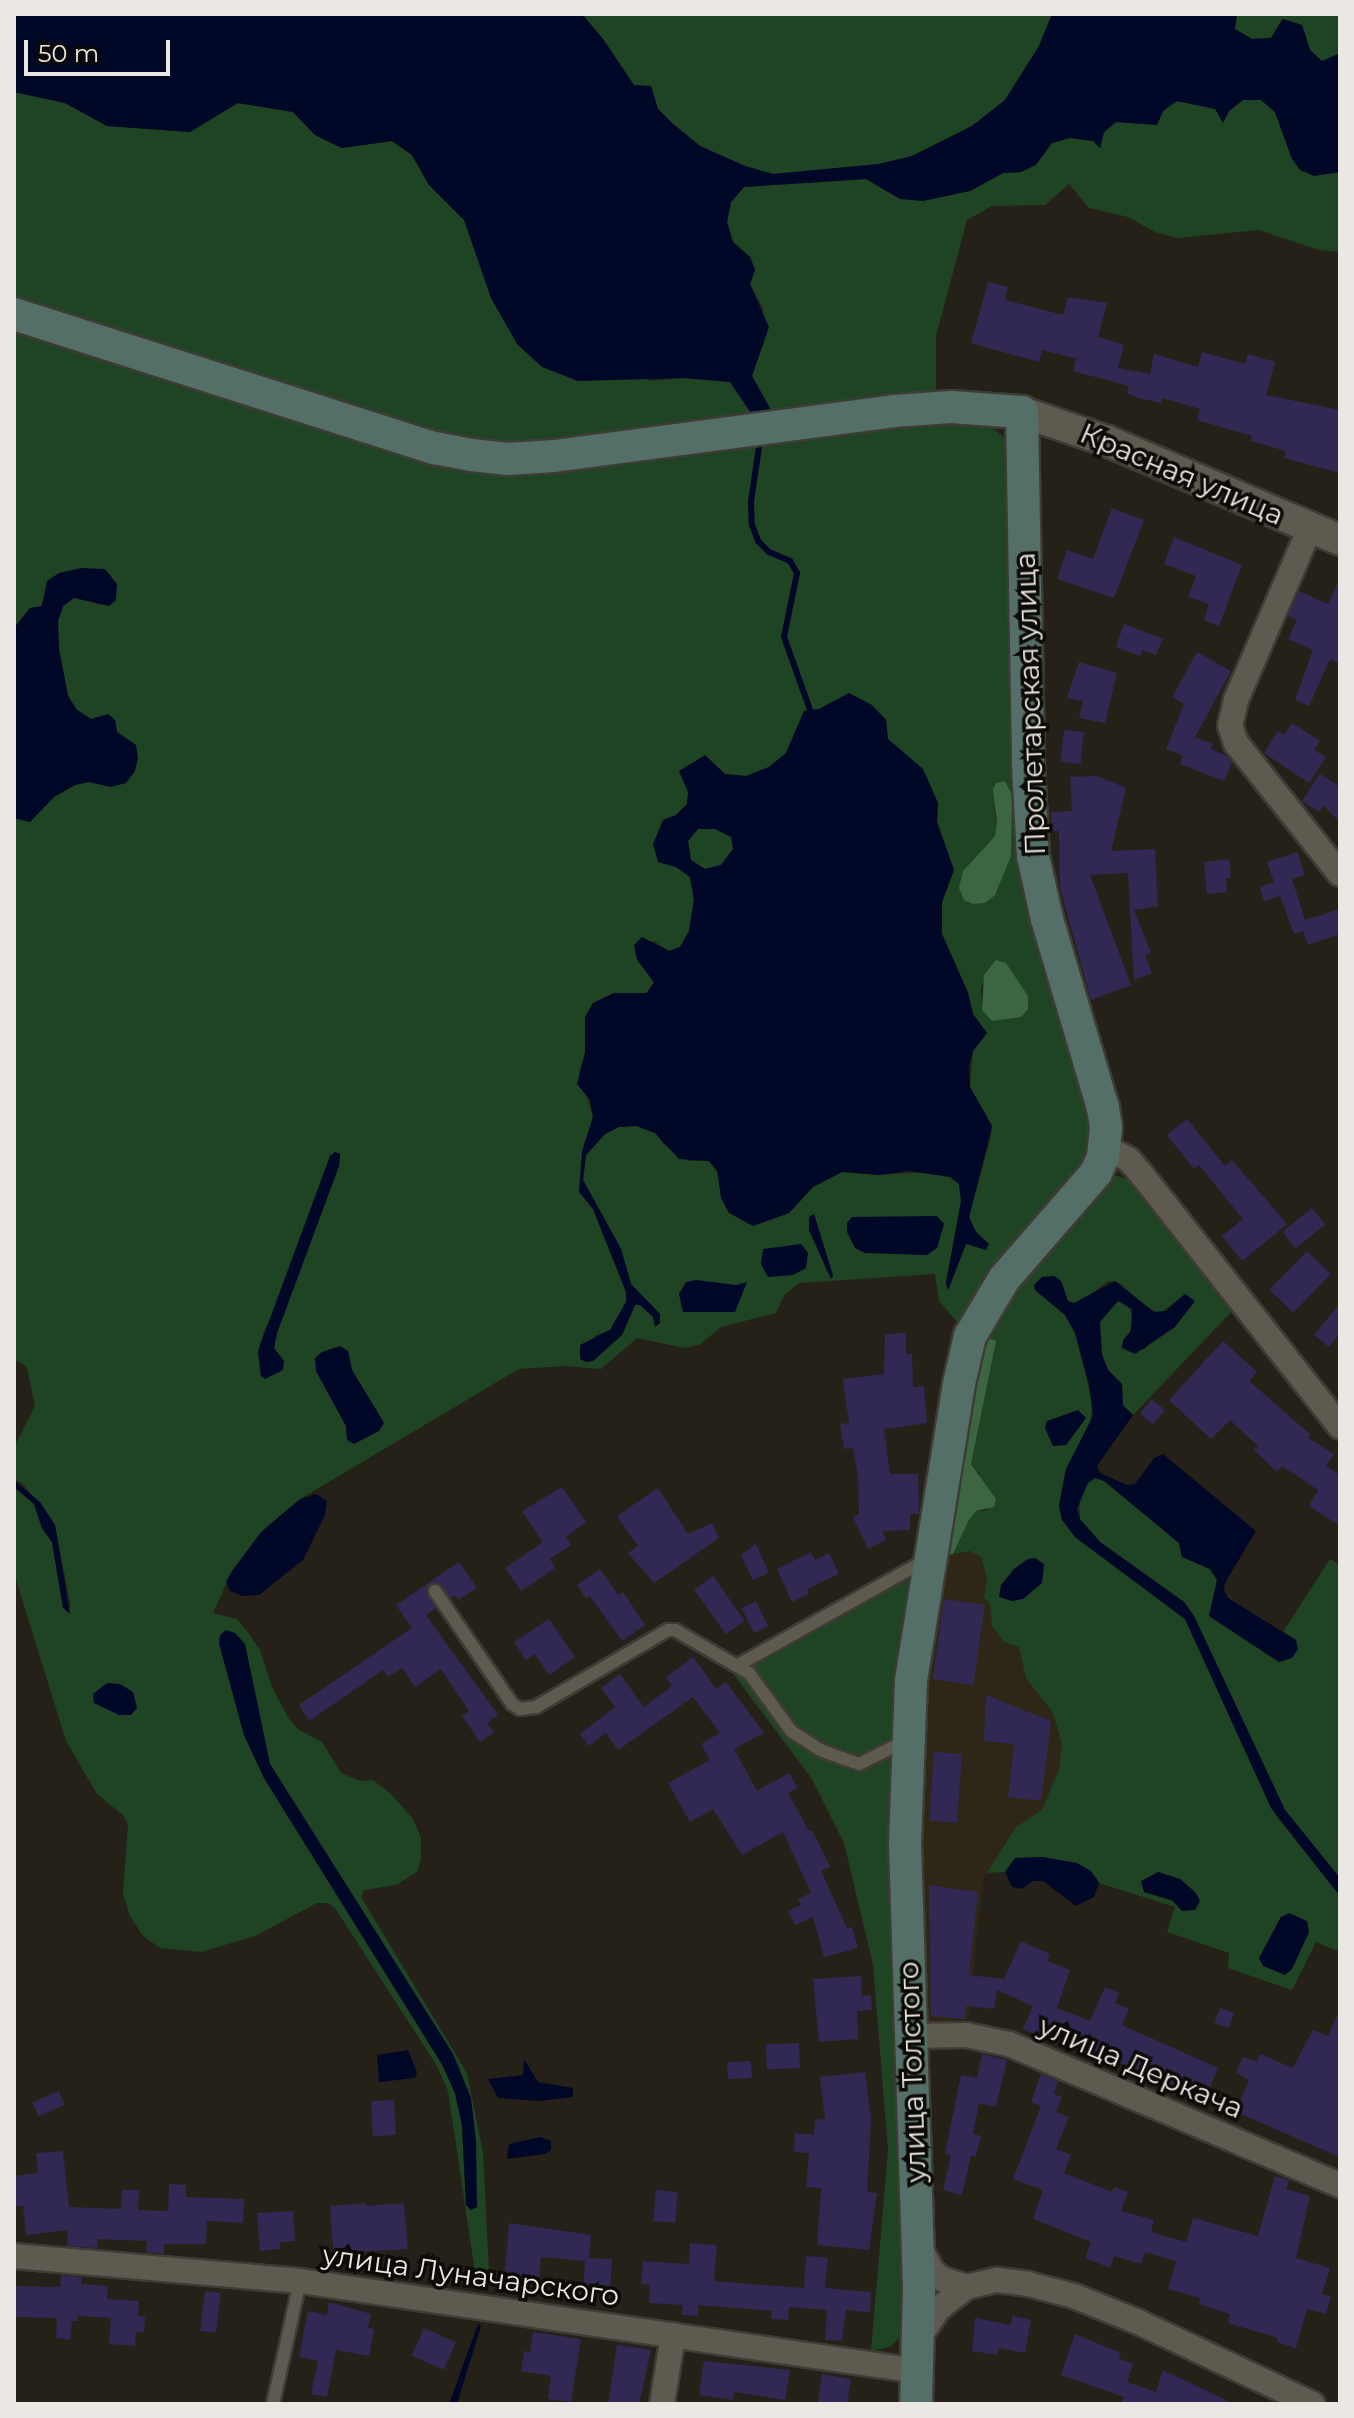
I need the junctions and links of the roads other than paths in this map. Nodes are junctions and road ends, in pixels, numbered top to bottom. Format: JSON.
{"nodes":[{"id":1,"x":14,"y":314,"type":"edge"},
{"id":2,"x":1022,"y":412,"type":"junction"},
{"id":3,"x":1310,"y":528,"type":"junction"},
{"id":4,"x":1340,"y":540,"type":"edge"},
{"id":5,"x":1340,"y":874,"type":"edge"},
{"id":6,"x":1105,"y":1147,"type":"junction"},
{"id":7,"x":1340,"y":1427,"type":"edge"},
{"id":8,"x":932,"y":1557,"type":"junction"},
{"id":9,"x":435,"y":1591,"type":"dead end"},
{"id":10,"x":738,"y":1665,"type":"junction"},
{"id":11,"x":907,"y":1740,"type":"junction"},
{"id":12,"x":911,"y":2036,"type":"junction"},
{"id":13,"x":1340,"y":2185,"type":"edge"},
{"id":14,"x":917,"y":2245,"type":"junction"},
{"id":15,"x":14,"y":2256,"type":"edge"},
{"id":16,"x":300,"y":2281,"type":"junction"},
{"id":17,"x":966,"y":2287,"type":"junction"},
{"id":18,"x":673,"y":2335,"type":"junction"},
{"id":19,"x":918,"y":2339,"type":"junction"},
{"id":20,"x":918,"y":2371,"type":"junction"},
{"id":21,"x":273,"y":2404,"type":"edge"},
{"id":22,"x":662,"y":2404,"type":"edge"},
{"id":23,"x":916,"y":2404,"type":"edge"},
{"id":24,"x":1312,"y":2404,"type":"edge"}],
"edges":[{"from":1,"to":2,"type":"main road"},
{"from":2,"to":3,"type":"street","name":"Красная улица"},
{"from":2,"to":6,"type":"main road","name":"Пролетарская улица"},
{"from":3,"to":4,"type":"street","name":"Красная улица"},
{"from":3,"to":5,"type":"street"},
{"from":6,"to":7,"type":"street"},
{"from":6,"to":8,"type":"main road","name":"улица Толстого"},
{"from":8,"to":10,"type":"lane"},
{"from":8,"to":11,"type":"main road","name":"улица Толстого"},
{"from":9,"to":10,"type":"lane"},
{"from":10,"to":11,"type":"lane"},
{"from":11,"to":12,"type":"main road","name":"улица Толстого"},
{"from":12,"to":13,"type":"street","name":"улица Деркача"},
{"from":12,"to":14,"type":"main road","name":"улица Толстого"},
{"from":14,"to":17,"type":"street"},
{"from":14,"to":19,"type":"main road","name":"улица Толстого"},
{"from":15,"to":16,"type":"street","name":"улица Луначарского"},
{"from":16,"to":18,"type":"street","name":"улица Луначарского"},
{"from":16,"to":21,"type":"lane"},
{"from":17,"to":19,"type":"street"},
{"from":17,"to":24,"type":"street"},
{"from":18,"to":20,"type":"street","name":"улица Луначарского"},
{"from":18,"to":22,"type":"street"},
{"from":19,"to":20,"type":"main road","name":"улица Толстого"},
{"from":20,"to":23,"type":"main road","name":"улица Толстого"}]}
